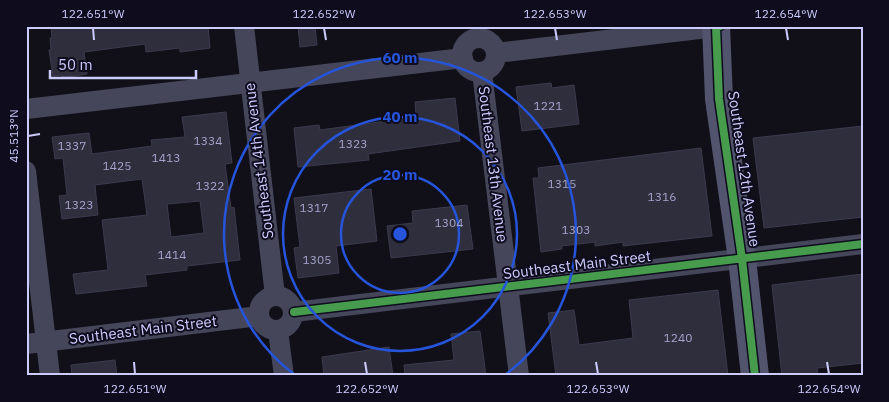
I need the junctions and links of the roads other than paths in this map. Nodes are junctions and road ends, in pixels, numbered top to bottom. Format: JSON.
{"nodes":[{"id":1,"x":244,"y":26,"type":"edge"},
{"id":2,"x":717,"y":26,"type":"edge"},
{"id":3,"x":477,"y":32,"type":"edge"},
{"id":4,"x":496,"y":53,"type":"junction"},
{"id":5,"x":463,"y":58,"type":"junction"},
{"id":6,"x":482,"y":72,"type":"junction"},
{"id":7,"x":250,"y":83,"type":"junction"},
{"id":8,"x":26,"y":109,"type":"edge"},
{"id":9,"x":26,"y":171,"type":"edge"},
{"id":10,"x":863,"y":244,"type":"edge"},
{"id":11,"x":742,"y":259,"type":"junction"},
{"id":12,"x":508,"y":287,"type":"junction"},
{"id":13,"x":275,"y":296,"type":"junction"},
{"id":14,"x":294,"y":312,"type":"junction"},
{"id":15,"x":259,"y":316,"type":"junction"},
{"id":16,"x":278,"y":331,"type":"junction"},
{"id":17,"x":46,"y":341,"type":"junction"},
{"id":18,"x":26,"y":344,"type":"edge"},
{"id":19,"x":50,"y":376,"type":"edge"},
{"id":20,"x":284,"y":376,"type":"edge"},
{"id":21,"x":519,"y":376,"type":"edge"},
{"id":22,"x":755,"y":376,"type":"edge"}],
"edges":[{"from":1,"to":7,"type":"street","name":"Southeast 14th Avenue"},
{"from":2,"to":4,"type":"street"},
{"from":2,"to":11,"type":"main road","name":"Southeast 12th Avenue"},
{"from":3,"to":4,"type":"street"},
{"from":3,"to":5,"type":"street"},
{"from":4,"to":6,"type":"street"},
{"from":5,"to":6,"type":"street"},
{"from":5,"to":7,"type":"street"},
{"from":6,"to":12,"type":"street","name":"Southeast 13th Avenue"},
{"from":7,"to":8,"type":"street"},
{"from":7,"to":13,"type":"street","name":"Southeast 14th Avenue"},
{"from":9,"to":17,"type":"street"},
{"from":10,"to":11,"type":"street","name":"Southeast Main Street"},
{"from":11,"to":12,"type":"street","name":"Southeast Main Street"},
{"from":11,"to":22,"type":"main road","name":"Southeast 12th Avenue"},
{"from":12,"to":14,"type":"street","name":"Southeast Main Street"},
{"from":12,"to":21,"type":"street","name":"Southeast 13th Avenue"},
{"from":13,"to":14,"type":"street"},
{"from":13,"to":15,"type":"street"},
{"from":14,"to":16,"type":"street"},
{"from":15,"to":16,"type":"street"},
{"from":15,"to":17,"type":"street","name":"Southeast Main Street"},
{"from":16,"to":20,"type":"street"},
{"from":17,"to":18,"type":"street","name":"Southeast Main Street"},
{"from":17,"to":19,"type":"street"}]}
